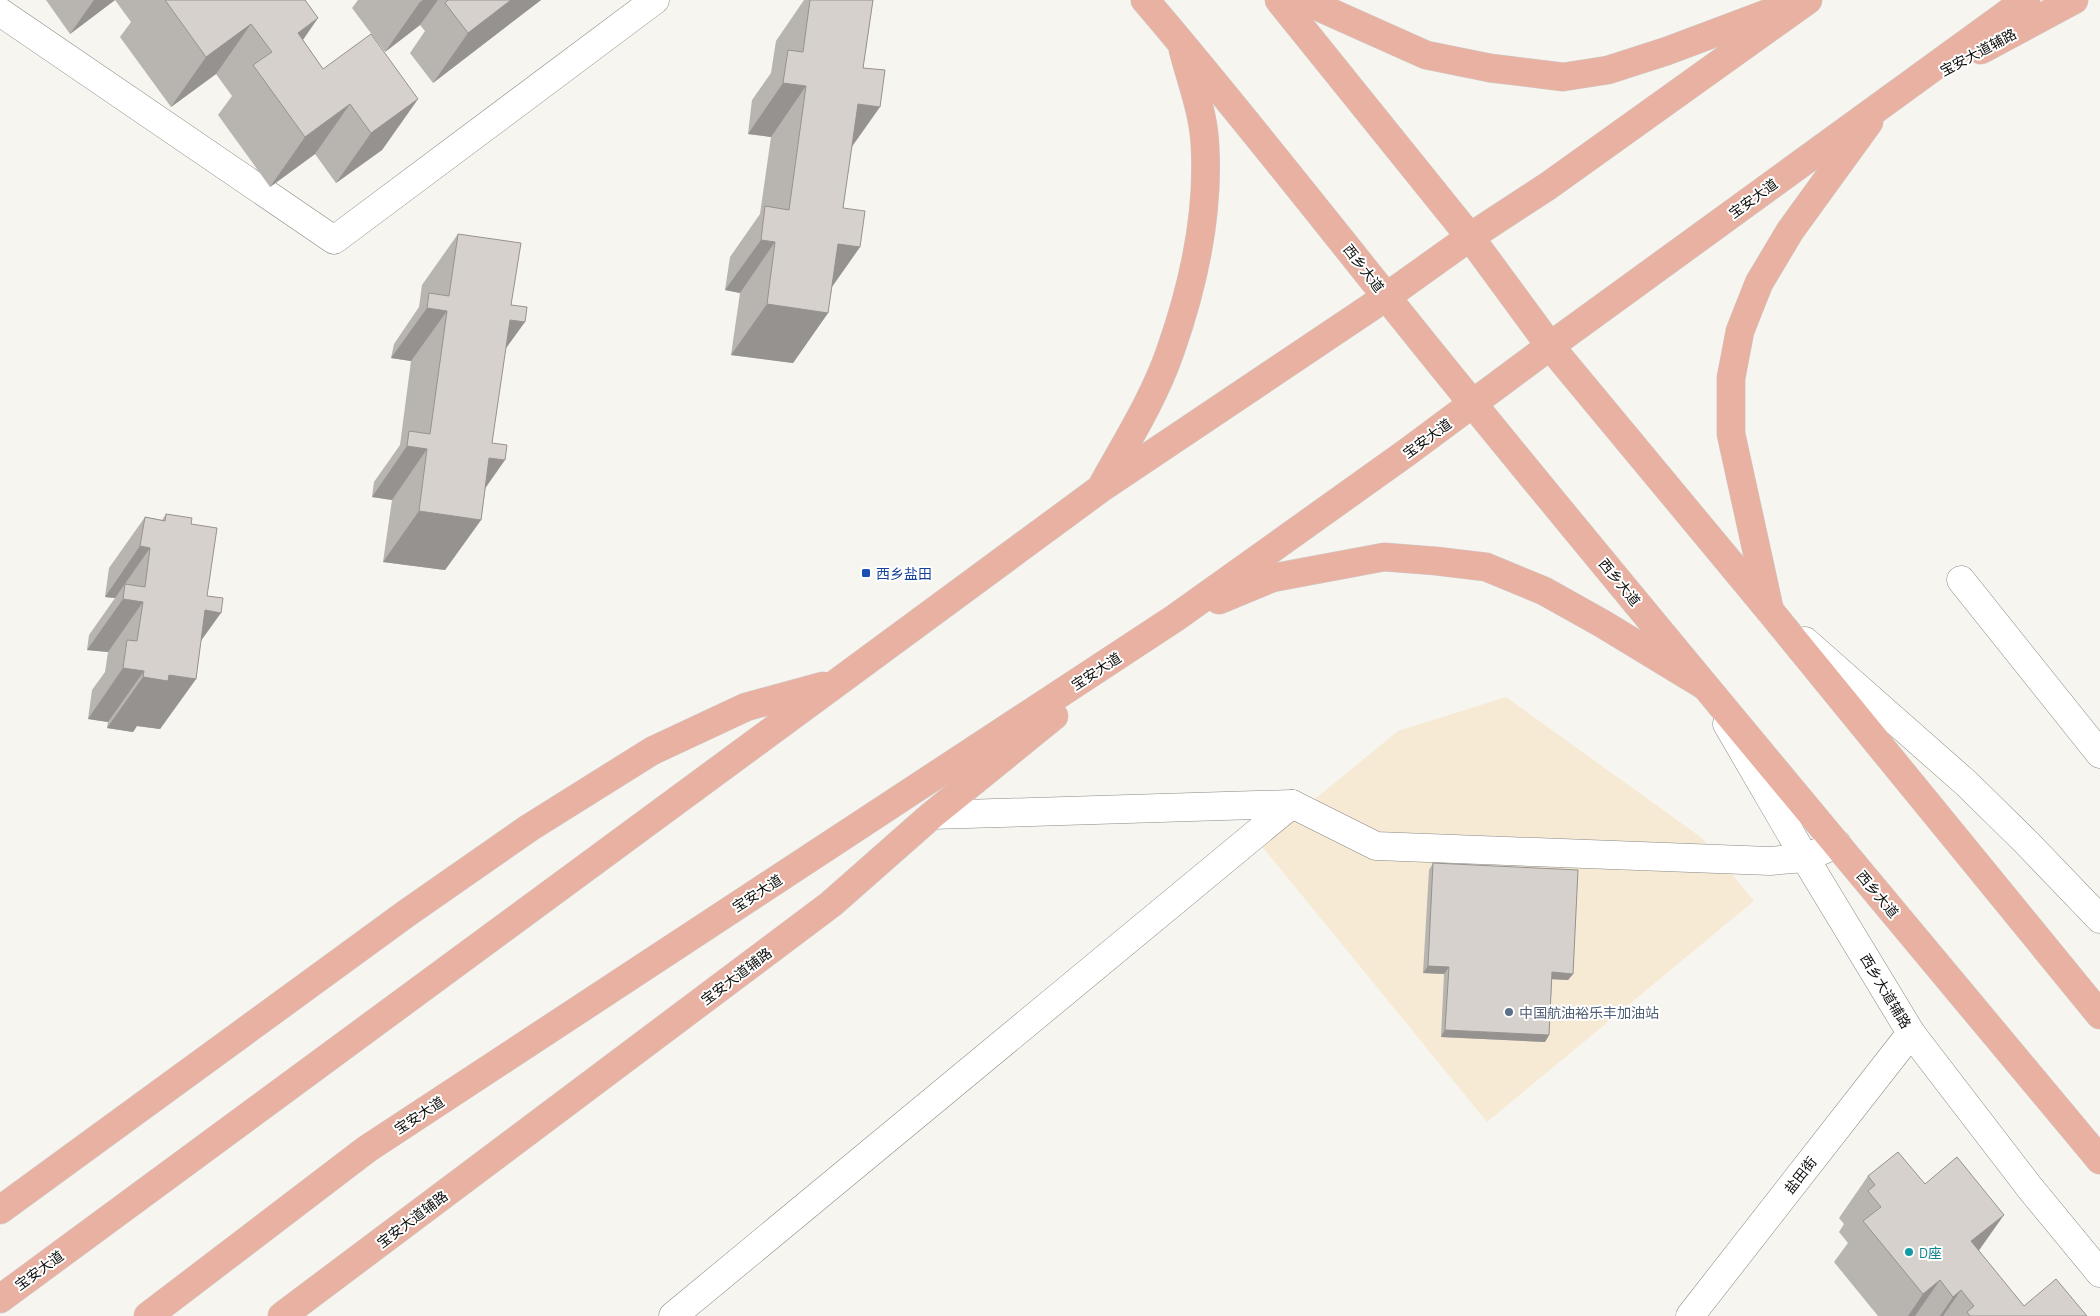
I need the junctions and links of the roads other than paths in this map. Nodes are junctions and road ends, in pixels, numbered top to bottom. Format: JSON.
{"nodes":[{"id":1,"x":655,"y":0,"type":"edge"},
{"id":2,"x":1145,"y":0,"type":"edge"},
{"id":3,"x":1279,"y":0,"type":"edge"},
{"id":4,"x":1303,"y":0,"type":"edge"},
{"id":5,"x":1806,"y":0,"type":"edge"},
{"id":6,"x":2026,"y":0,"type":"edge"},
{"id":7,"x":2074,"y":0,"type":"edge"},
{"id":8,"x":0,"y":12,"type":"edge"},
{"id":9,"x":1180,"y":42,"type":"junction"},
{"id":10,"x":1881,"y":104,"type":"junction"},
{"id":11,"x":1470,"y":237,"type":"junction"},
{"id":12,"x":1386,"y":297,"type":"junction"},
{"id":13,"x":1550,"y":346,"type":"junction"},
{"id":14,"x":1473,"y":404,"type":"junction"},
{"id":15,"x":1100,"y":490,"type":"junction"},
{"id":16,"x":1960,"y":580,"type":"dead end"},
{"id":17,"x":1770,"y":611,"type":"junction"},
{"id":18,"x":1175,"y":618,"type":"junction"},
{"id":19,"x":838,"y":682,"type":"junction"},
{"id":20,"x":1705,"y":686,"type":"junction"},
{"id":21,"x":2100,"y":754,"type":"edge"},
{"id":22,"x":1292,"y":804,"type":"junction"},
{"id":23,"x":932,"y":815,"type":"junction"},
{"id":24,"x":1837,"y":844,"type":"junction"},
{"id":25,"x":1805,"y":858,"type":"junction"},
{"id":26,"x":2100,"y":919,"type":"edge"},
{"id":27,"x":2100,"y":1015,"type":"edge"},
{"id":28,"x":1911,"y":1033,"type":"junction"},
{"id":29,"x":2100,"y":1160,"type":"edge"},
{"id":30,"x":0,"y":1210,"type":"edge"},
{"id":31,"x":2100,"y":1274,"type":"edge"},
{"id":32,"x":0,"y":1299,"type":"edge"},
{"id":33,"x":148,"y":1316,"type":"edge"},
{"id":34,"x":282,"y":1316,"type":"edge"},
{"id":35,"x":673,"y":1316,"type":"edge"},
{"id":36,"x":1690,"y":1316,"type":"edge"}],
"edges":[{"from":1,"to":8,"type":"street"},
{"from":2,"to":9,"type":"main road","name":"西乡大道"},
{"from":3,"to":11,"type":"main road"},
{"from":4,"to":5,"type":"main road"},
{"from":5,"to":11,"type":"main road","name":"宝安大道"},
{"from":6,"to":10,"type":"main road","name":"宝安大道"},
{"from":7,"to":10,"type":"main road","name":"宝安大道辅路"},
{"from":9,"to":12,"type":"main road","name":"西乡大道"},
{"from":9,"to":15,"type":"main road"},
{"from":10,"to":13,"type":"main road","name":"宝安大道"},
{"from":10,"to":17,"type":"main road"},
{"from":11,"to":12,"type":"main road","name":"宝安大道"},
{"from":11,"to":13,"type":"main road"},
{"from":12,"to":14,"type":"main road","name":"西乡大道"},
{"from":12,"to":15,"type":"main road","name":"宝安大道"},
{"from":13,"to":14,"type":"main road","name":"宝安大道"},
{"from":13,"to":17,"type":"main road"},
{"from":14,"to":18,"type":"main road","name":"宝安大道"},
{"from":14,"to":20,"type":"main road","name":"西乡大道"},
{"from":15,"to":19,"type":"main road","name":"宝安大道"},
{"from":16,"to":21,"type":"street"},
{"from":17,"to":26,"type":"street"},
{"from":17,"to":27,"type":"main road"},
{"from":18,"to":20,"type":"main road"},
{"from":18,"to":23,"type":"main road","name":"宝安大道辅路"},
{"from":18,"to":33,"type":"main road","name":"宝安大道"},
{"from":19,"to":30,"type":"main road"},
{"from":19,"to":32,"type":"main road","name":"宝安大道"},
{"from":20,"to":24,"type":"main road","name":"西乡大道"},
{"from":20,"to":25,"type":"street","name":"西乡大道辅路"},
{"from":22,"to":23,"type":"street"},
{"from":22,"to":25,"type":"street"},
{"from":22,"to":35,"type":"street"},
{"from":23,"to":34,"type":"main road","name":"宝安大道辅路"},
{"from":24,"to":25,"type":"street"},
{"from":24,"to":29,"type":"main road","name":"西乡大道"},
{"from":25,"to":28,"type":"street","name":"西乡大道辅路"},
{"from":28,"to":31,"type":"street","name":"西乡大道辅路"},
{"from":28,"to":36,"type":"street","name":"盐田街"}]}
